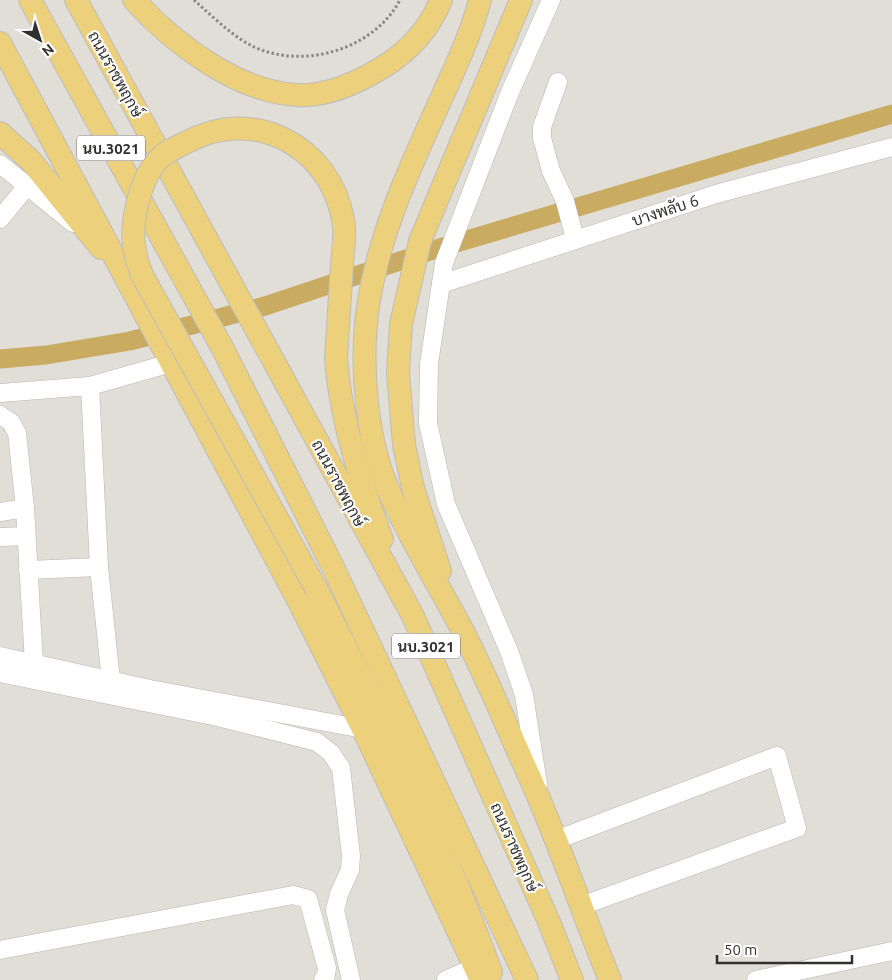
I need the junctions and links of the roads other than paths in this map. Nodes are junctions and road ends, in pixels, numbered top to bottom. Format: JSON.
{"nodes":[{"id":1,"x":30,"y":0,"type":"edge"},
{"id":2,"x":76,"y":0,"type":"edge"},
{"id":3,"x":134,"y":0,"type":"edge"},
{"id":4,"x":441,"y":0,"type":"edge"},
{"id":5,"x":480,"y":0,"type":"edge"},
{"id":6,"x":521,"y":0,"type":"edge"},
{"id":7,"x":551,"y":0,"type":"edge"},
{"id":8,"x":0,"y":43,"type":"edge"},
{"id":9,"x":558,"y":82,"type":"dead end"},
{"id":10,"x":0,"y":133,"type":"edge"},
{"id":11,"x":892,"y":147,"type":"edge"},
{"id":12,"x":0,"y":164,"type":"edge"},
{"id":13,"x":27,"y":186,"type":"junction"},
{"id":14,"x":0,"y":219,"type":"edge"},
{"id":15,"x":88,"y":234,"type":"junction"},
{"id":16,"x":574,"y":234,"type":"junction"},
{"id":17,"x":122,"y":271,"type":"junction"},
{"id":18,"x":441,"y":284,"type":"junction"},
{"id":19,"x":171,"y":363,"type":"junction"},
{"id":20,"x":90,"y":386,"type":"junction"},
{"id":21,"x":0,"y":393,"type":"edge"},
{"id":22,"x":0,"y":415,"type":"edge"},
{"id":23,"x":24,"y":508,"type":"junction"},
{"id":24,"x":0,"y":512,"type":"edge"},
{"id":25,"x":26,"y":536,"type":"junction"},
{"id":26,"x":0,"y":537,"type":"edge"},
{"id":27,"x":99,"y":567,"type":"junction"},
{"id":28,"x":28,"y":570,"type":"junction"},
{"id":29,"x":454,"y":612,"type":"junction"},
{"id":30,"x":413,"y":616,"type":"junction"},
{"id":31,"x":0,"y":656,"type":"edge"},
{"id":32,"x":34,"y":664,"type":"junction"},
{"id":33,"x":0,"y":673,"type":"edge"},
{"id":34,"x":111,"y":681,"type":"junction"},
{"id":35,"x":363,"y":729,"type":"junction"},
{"id":36,"x":541,"y":800,"type":"junction"},
{"id":37,"x":556,"y":840,"type":"junction"},
{"id":38,"x":582,"y":906,"type":"junction"},
{"id":39,"x":0,"y":950,"type":"edge"},
{"id":40,"x":892,"y":951,"type":"edge"},
{"id":41,"x":478,"y":974,"type":"edge"},
{"id":42,"x":323,"y":980,"type":"edge"},
{"id":43,"x":351,"y":980,"type":"edge"},
{"id":44,"x":446,"y":980,"type":"edge"},
{"id":45,"x":493,"y":980,"type":"edge"},
{"id":46,"x":528,"y":980,"type":"edge"},
{"id":47,"x":572,"y":980,"type":"edge"},
{"id":48,"x":610,"y":980,"type":"edge"},
{"id":49,"x":756,"y":980,"type":"edge"}],
"edges":[{"from":1,"to":46,"type":"main road","number":"นบ.3021"},
{"from":2,"to":30,"type":"main road","name":"ถนนราชพฤกษ์","number":"นบ.3021"},
{"from":3,"to":4,"type":"main road"},
{"from":5,"to":29,"type":"main road"},
{"from":6,"to":29,"type":"main road"},
{"from":7,"to":18,"type":"street"},
{"from":8,"to":17,"type":"main road"},
{"from":9,"to":16,"type":"street"},
{"from":10,"to":15,"type":"main road"},
{"from":11,"to":16,"type":"street","name":"บางพลับ 6"},
{"from":12,"to":13,"type":"street"},
{"from":13,"to":14,"type":"street"},
{"from":13,"to":15,"type":"street"},
{"from":15,"to":17,"type":"main road"},
{"from":16,"to":18,"type":"street","name":"บางพลับ 6"},
{"from":17,"to":19,"type":"main road"},
{"from":18,"to":36,"type":"street"},
{"from":19,"to":20,"type":"street"},
{"from":19,"to":35,"type":"main road"},
{"from":20,"to":21,"type":"street"},
{"from":20,"to":27,"type":"street"},
{"from":22,"to":23,"type":"street"},
{"from":23,"to":24,"type":"street"},
{"from":23,"to":25,"type":"street"},
{"from":25,"to":26,"type":"street"},
{"from":25,"to":28,"type":"street"},
{"from":27,"to":28,"type":"street"},
{"from":27,"to":34,"type":"street"},
{"from":28,"to":32,"type":"street"},
{"from":29,"to":36,"type":"main road"},
{"from":30,"to":45,"type":"main road","bridge":true},
{"from":30,"to":47,"type":"main road","name":"ถนนราชพฤกษ์","number":"นบ.3021"},
{"from":31,"to":32,"type":"street"},
{"from":32,"to":34,"type":"street"},
{"from":33,"to":43,"type":"street"},
{"from":34,"to":35,"type":"street"},
{"from":35,"to":41,"type":"main road"},
{"from":36,"to":37,"type":"main road"},
{"from":37,"to":38,"type":"main road"},
{"from":37,"to":38,"type":"street"},
{"from":38,"to":48,"type":"main road"},
{"from":39,"to":42,"type":"street"},
{"from":40,"to":49,"type":"street"},
{"from":41,"to":44,"type":"street"}]}
